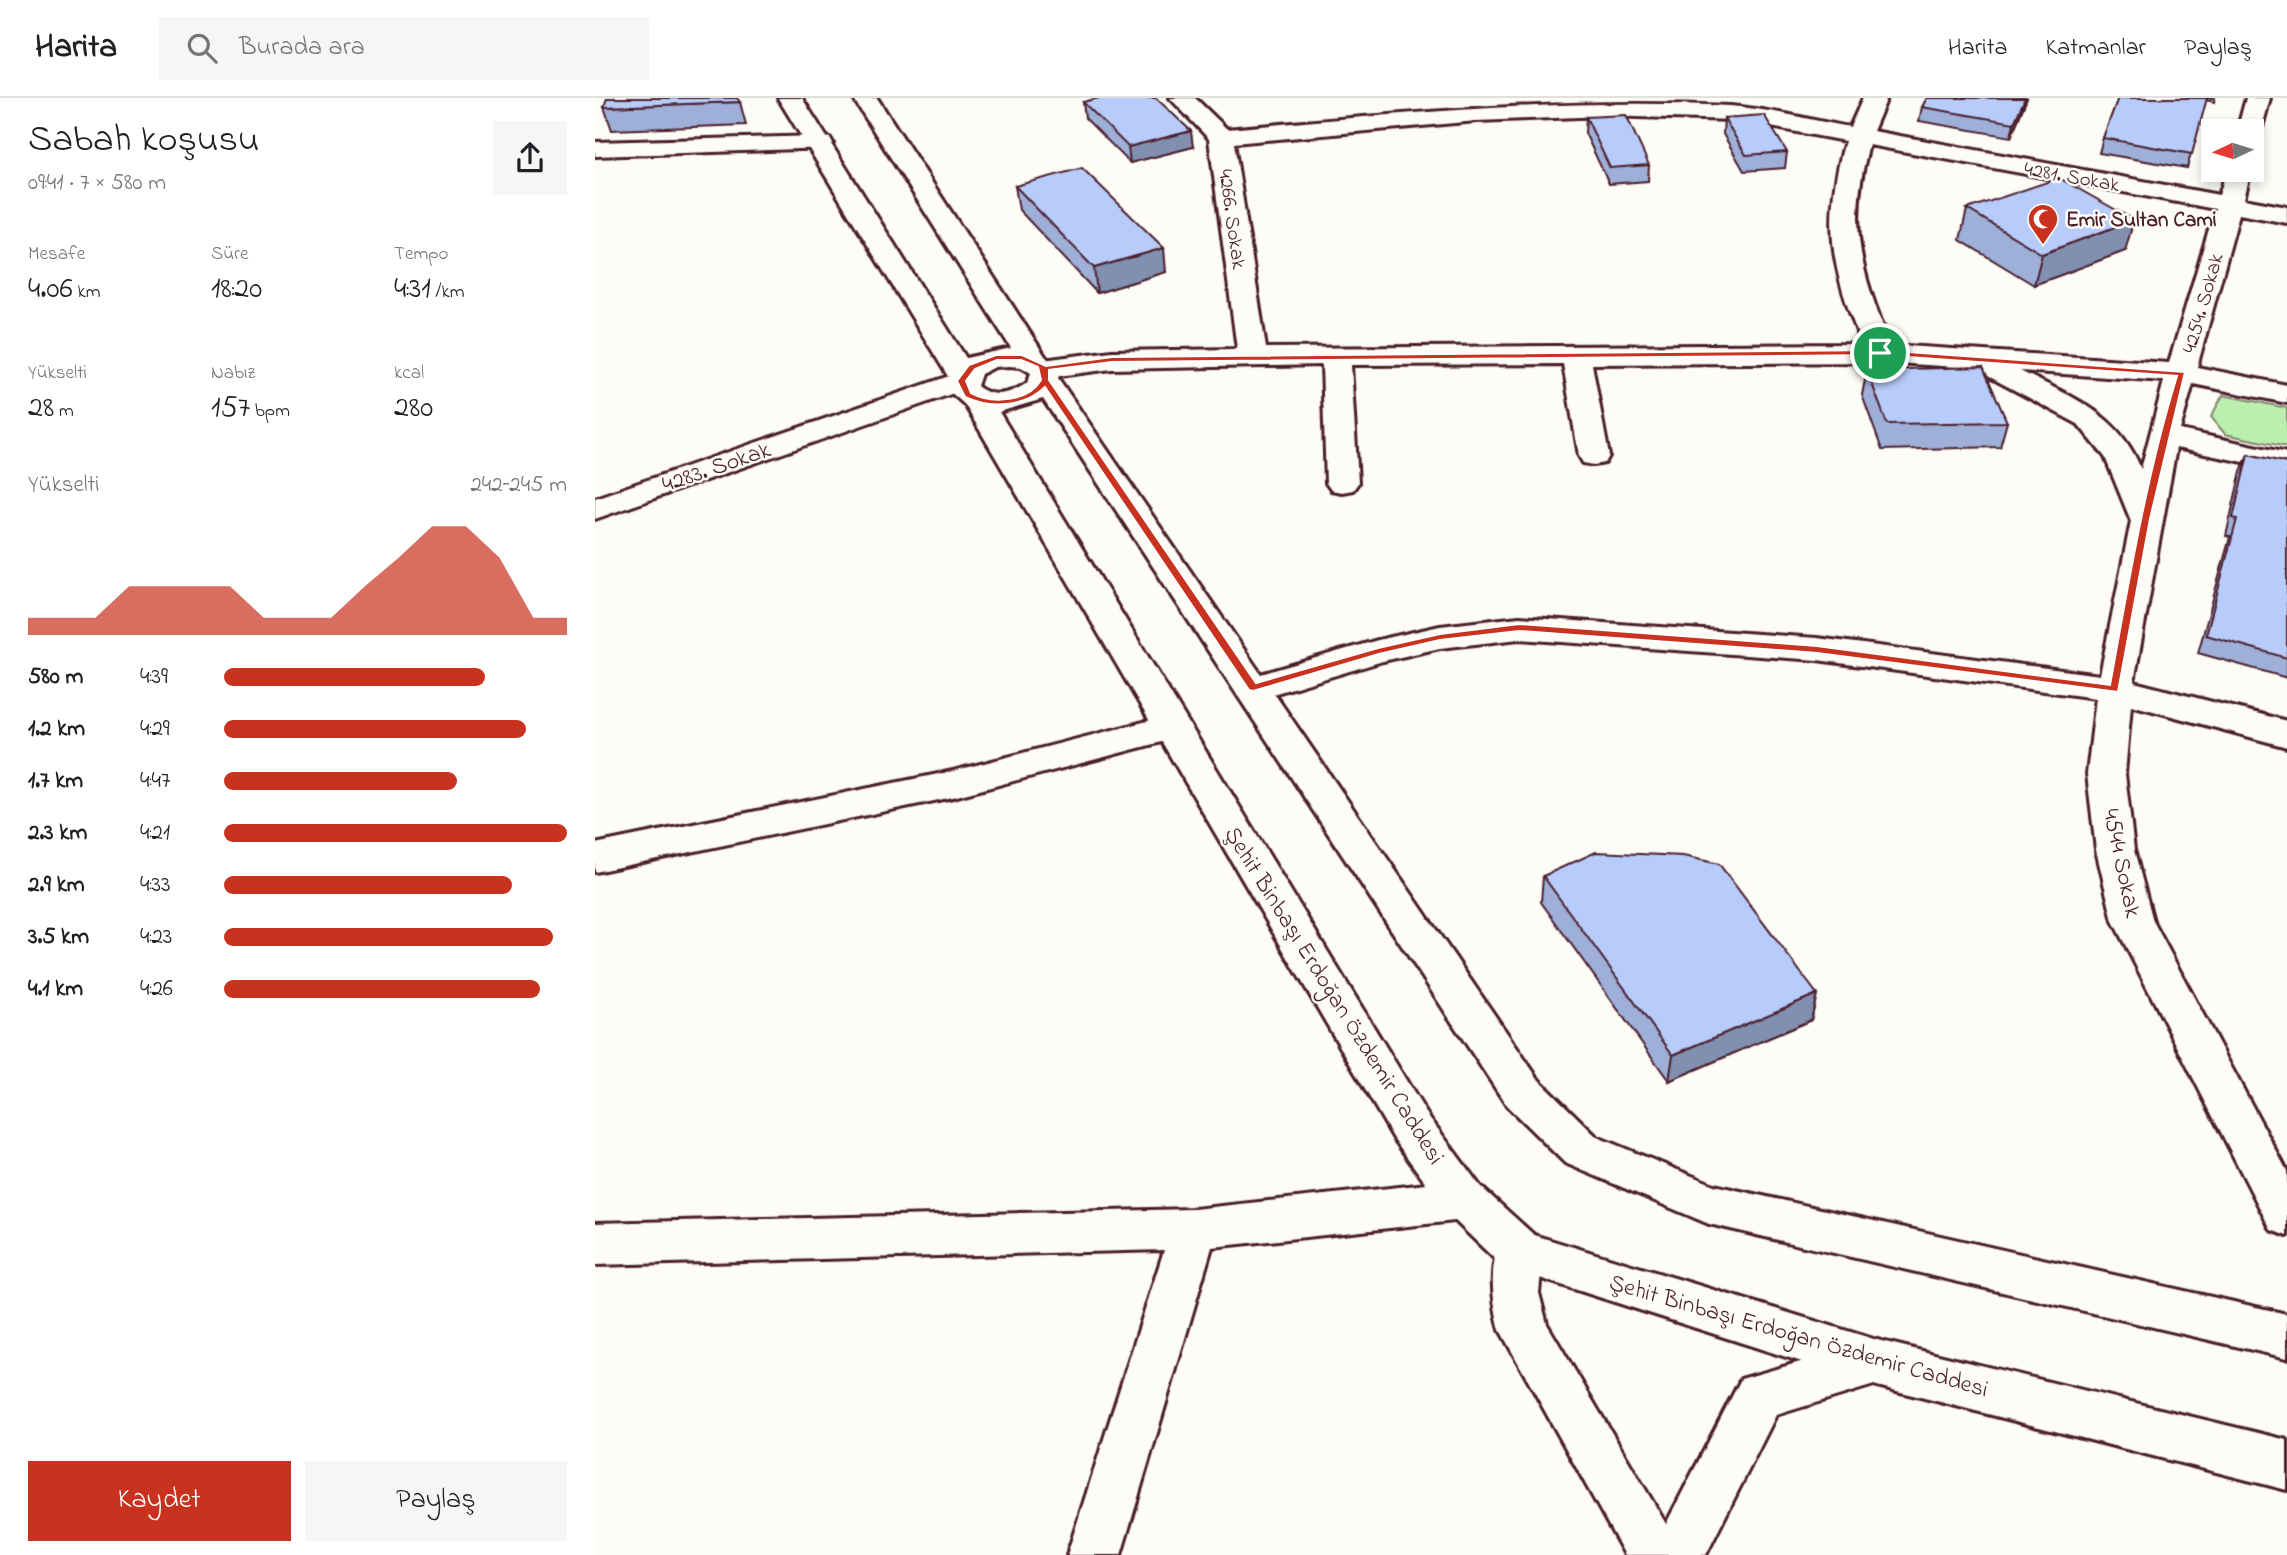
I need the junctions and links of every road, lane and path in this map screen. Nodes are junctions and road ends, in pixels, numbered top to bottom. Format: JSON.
{"nodes":[{"id":1,"x":790,"y":98,"type":"edge"},
{"id":2,"x":865,"y":98,"type":"edge"},
{"id":3,"x":1182,"y":98,"type":"edge"},
{"id":4,"x":1875,"y":98,"type":"edge"},
{"id":5,"x":2258,"y":98,"type":"edge"},
{"id":6,"x":1571,"y":103,"type":"edge"},
{"id":7,"x":2252,"y":119,"type":"edge"},
{"id":8,"x":1221,"y":137,"type":"junction"},
{"id":9,"x":1856,"y":137,"type":"junction"},
{"id":10,"x":821,"y":143,"type":"junction"},
{"id":11,"x":595,"y":149,"type":"edge"},
{"id":12,"x":2236,"y":182,"type":"edge"},
{"id":13,"x":2230,"y":205,"type":"junction"},
{"id":14,"x":2287,"y":215,"type":"edge"},
{"id":15,"x":1880,"y":353,"type":"junction"},
{"id":16,"x":1576,"y":355,"type":"junction"},
{"id":17,"x":1970,"y":356,"type":"junction"},
{"id":18,"x":1252,"y":357,"type":"junction"},
{"id":19,"x":1336,"y":359,"type":"junction"},
{"id":20,"x":1040,"y":370,"type":"junction"},
{"id":21,"x":2182,"y":373,"type":"junction"},
{"id":22,"x":969,"y":389,"type":"junction"},
{"id":23,"x":2287,"y":394,"type":"edge"},
{"id":24,"x":2163,"y":436,"type":"junction"},
{"id":25,"x":1594,"y":456,"type":"dead end"},
{"id":26,"x":2287,"y":462,"type":"edge"},
{"id":27,"x":1342,"y":483,"type":"dead end"},
{"id":28,"x":595,"y":509,"type":"edge"},
{"id":29,"x":2145,"y":519,"type":"junction"},
{"id":30,"x":1253,"y":688,"type":"junction"},
{"id":31,"x":2115,"y":689,"type":"junction"},
{"id":32,"x":1171,"y":727,"type":"junction"},
{"id":33,"x":2287,"y":734,"type":"edge"},
{"id":34,"x":595,"y":858,"type":"edge"},
{"id":35,"x":1464,"y":1200,"type":"junction"},
{"id":36,"x":2287,"y":1216,"type":"edge"},
{"id":37,"x":1194,"y":1228,"type":"junction"},
{"id":38,"x":595,"y":1244,"type":"edge"},
{"id":39,"x":1520,"y":1251,"type":"junction"},
{"id":40,"x":2287,"y":1336,"type":"edge"},
{"id":41,"x":1877,"y":1363,"type":"junction"},
{"id":42,"x":2287,"y":1465,"type":"edge"},
{"id":43,"x":1094,"y":1555,"type":"edge"},
{"id":44,"x":1654,"y":1555,"type":"edge"},
{"id":45,"x":1678,"y":1555,"type":"edge"}],
"edges":[{"from":1,"to":10,"type":"street","name":"Şehit Binbaşı Erdoğan Özdemir Caddesi"},
{"from":2,"to":20,"type":"street"},
{"from":3,"to":8,"type":"street","name":"4266. Sokak"},
{"from":4,"to":9,"type":"street"},
{"from":5,"to":7,"type":"street"},
{"from":6,"to":8,"type":"street","name":"4281. Sokak"},
{"from":6,"to":9,"type":"street","name":"4281. Sokak"},
{"from":8,"to":18,"type":"street","name":"4266. Sokak"},
{"from":9,"to":13,"type":"street","name":"4281. Sokak"},
{"from":9,"to":15,"type":"street"},
{"from":10,"to":11,"type":"street"},
{"from":10,"to":22,"type":"street","name":"Şehit Binbaşı Erdoğan Özdemir Caddesi"},
{"from":12,"to":13,"type":"street","name":"4254. Sokak"},
{"from":13,"to":14,"type":"street","name":"4281. Sokak"},
{"from":13,"to":21,"type":"street","name":"4254. Sokak"},
{"from":15,"to":16,"type":"street"},
{"from":15,"to":17,"type":"street"},
{"from":16,"to":19,"type":"street"},
{"from":16,"to":25,"type":"street"},
{"from":17,"to":21,"type":"street"},
{"from":17,"to":29,"type":"street"},
{"from":18,"to":19,"type":"street"},
{"from":18,"to":20,"type":"street"},
{"from":19,"to":27,"type":"street"},
{"from":20,"to":22,"type":"street"},
{"from":20,"to":22,"type":"street"},
{"from":20,"to":30,"type":"street"},
{"from":21,"to":23,"type":"street"},
{"from":21,"to":24,"type":"street","name":"4254. Sokak"},
{"from":22,"to":28,"type":"street","name":"4283. Sokak"},
{"from":22,"to":32,"type":"street","name":"Şehit Binbaşı Erdoğan Özdemir Caddesi"},
{"from":24,"to":26,"type":"street"},
{"from":24,"to":29,"type":"street","name":"4254. Sokak"},
{"from":29,"to":31,"type":"street","name":"4544 Sokak"},
{"from":30,"to":31,"type":"street"},
{"from":30,"to":40,"type":"street"},
{"from":31,"to":33,"type":"street"},
{"from":31,"to":36,"type":"street","name":"4544 Sokak"},
{"from":32,"to":34,"type":"street"},
{"from":32,"to":35,"type":"street","name":"Şehit Binbaşı Erdoğan Özdemir Caddesi"},
{"from":35,"to":37,"type":"street"},
{"from":35,"to":39,"type":"street","name":"Şehit Binbaşı Erdoğan Özdemir Caddesi"},
{"from":37,"to":38,"type":"street"},
{"from":37,"to":43,"type":"street"},
{"from":39,"to":41,"type":"street","name":"Şehit Binbaşı Erdoğan Özdemir Caddesi"},
{"from":39,"to":44,"type":"street"},
{"from":41,"to":42,"type":"street","name":"Şehit Binbaşı Erdoğan Özdemir Caddesi"},
{"from":41,"to":45,"type":"street"}]}
